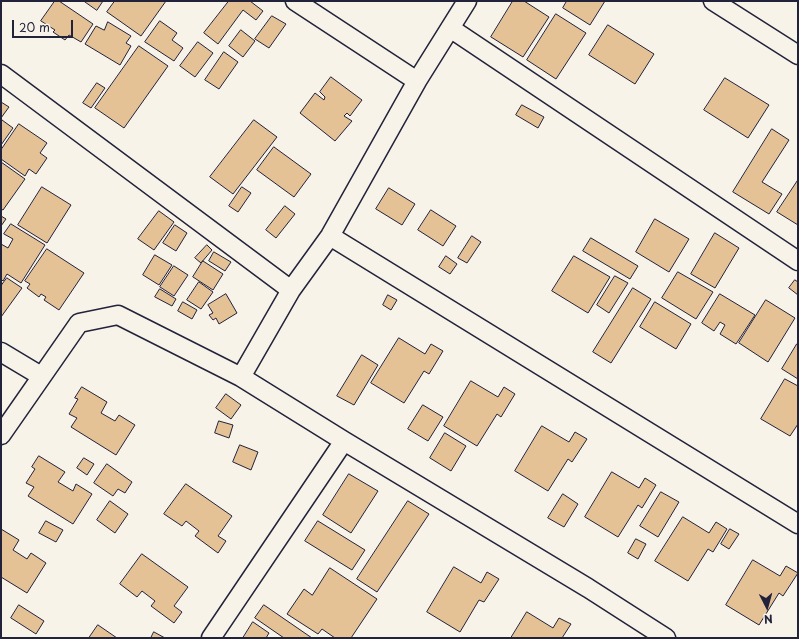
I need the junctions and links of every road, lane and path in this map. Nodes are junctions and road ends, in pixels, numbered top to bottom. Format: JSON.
{"nodes":[{"id":1,"x":295,"y":1,"type":"edge"},
{"id":2,"x":467,"y":1,"type":"edge"},
{"id":3,"x":713,"y":1,"type":"edge"},
{"id":4,"x":450,"y":28,"type":"junction"},
{"id":5,"x":798,"y":55,"type":"edge"},
{"id":6,"x":1,"y":74,"type":"edge"},
{"id":7,"x":417,"y":81,"type":"junction"},
{"id":8,"x":330,"y":236,"type":"junction"},
{"id":9,"x":798,"y":261,"type":"edge"},
{"id":10,"x":290,"y":290,"type":"junction"},
{"id":11,"x":1,"y":352,"type":"edge"},
{"id":12,"x":41,"y":376,"type":"junction"},
{"id":13,"x":241,"y":377,"type":"junction"},
{"id":14,"x":1,"y":436,"type":"edge"},
{"id":15,"x":344,"y":441,"type":"junction"},
{"id":16,"x":798,"y":524,"type":"edge"},
{"id":17,"x":211,"y":638,"type":"edge"},
{"id":18,"x":666,"y":638,"type":"edge"}],
"edges":[{"from":1,"to":7,"type":"street"},
{"from":2,"to":4,"type":"street"},
{"from":3,"to":5,"type":"street"},
{"from":4,"to":7,"type":"street"},
{"from":4,"to":9,"type":"street"},
{"from":6,"to":10,"type":"street"},
{"from":7,"to":8,"type":"street"},
{"from":8,"to":10,"type":"street"},
{"from":8,"to":16,"type":"street"},
{"from":10,"to":13,"type":"street"},
{"from":11,"to":12,"type":"street"},
{"from":12,"to":13,"type":"street"},
{"from":12,"to":14,"type":"street"},
{"from":13,"to":15,"type":"street"},
{"from":15,"to":17,"type":"street"},
{"from":15,"to":18,"type":"street"}]}
